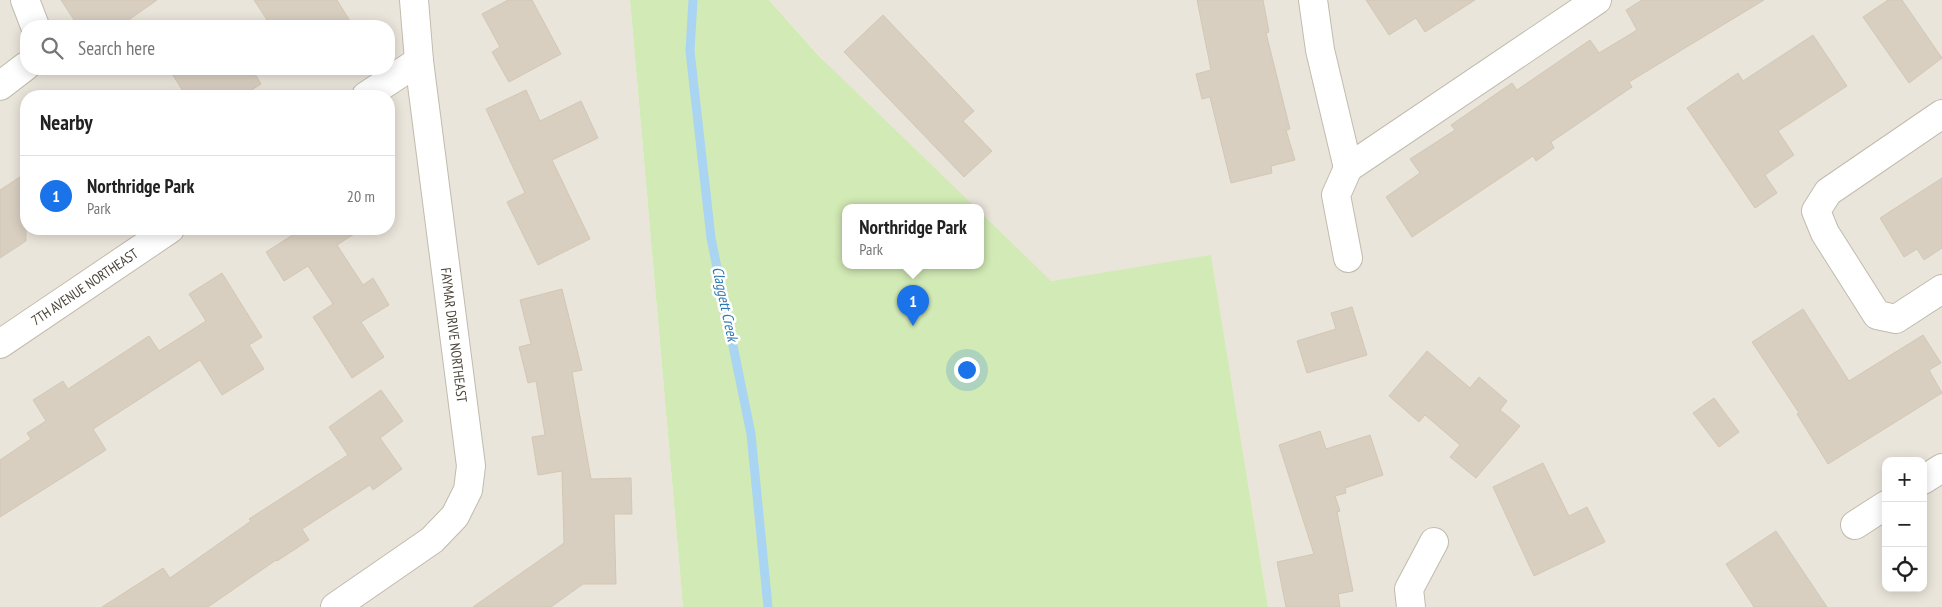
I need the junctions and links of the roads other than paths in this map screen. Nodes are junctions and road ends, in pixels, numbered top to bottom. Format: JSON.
{"nodes":[{"id":1,"x":25,"y":0,"type":"edge"},
{"id":2,"x":414,"y":0,"type":"edge"},
{"id":3,"x":1313,"y":0,"type":"edge"},
{"id":4,"x":1597,"y":0,"type":"edge"},
{"id":5,"x":33,"y":20,"type":"edge"},
{"id":6,"x":419,"y":61,"type":"junction"},
{"id":7,"x":20,"y":71,"type":"edge"},
{"id":8,"x":0,"y":86,"type":"edge"},
{"id":9,"x":375,"y":90,"type":"edge"},
{"id":10,"x":1942,"y":114,"type":"edge"},
{"id":11,"x":1348,"y":168,"type":"junction"},
{"id":12,"x":161,"y":235,"type":"edge"},
{"id":13,"x":1348,"y":258,"type":"dead end"},
{"id":14,"x":1942,"y":289,"type":"edge"},
{"id":15,"x":0,"y":344,"type":"edge"},
{"id":16,"x":1942,"y":468,"type":"edge"},
{"id":17,"x":1927,"y":477,"type":"edge"},
{"id":18,"x":1882,"y":508,"type":"edge"},
{"id":19,"x":1855,"y":525,"type":"dead end"},
{"id":20,"x":1434,"y":542,"type":"dead end"},
{"id":21,"x":335,"y":607,"type":"edge"},
{"id":22,"x":1411,"y":607,"type":"edge"}],
"edges":[{"from":1,"to":5,"type":"street"},
{"from":2,"to":6,"type":"street","name":"FAYMAR DRIVE NORTHEAST"},
{"from":3,"to":11,"type":"street"},
{"from":4,"to":11,"type":"street"},
{"from":6,"to":9,"type":"street"},
{"from":6,"to":21,"type":"street","name":"FAYMAR DRIVE NORTHEAST"},
{"from":7,"to":8,"type":"street"},
{"from":10,"to":14,"type":"street"},
{"from":11,"to":13,"type":"street"},
{"from":12,"to":15,"type":"street","name":"7TH AVENUE NORTHEAST"},
{"from":16,"to":17,"type":"street"},
{"from":18,"to":19,"type":"street"},
{"from":20,"to":22,"type":"street"}]}
